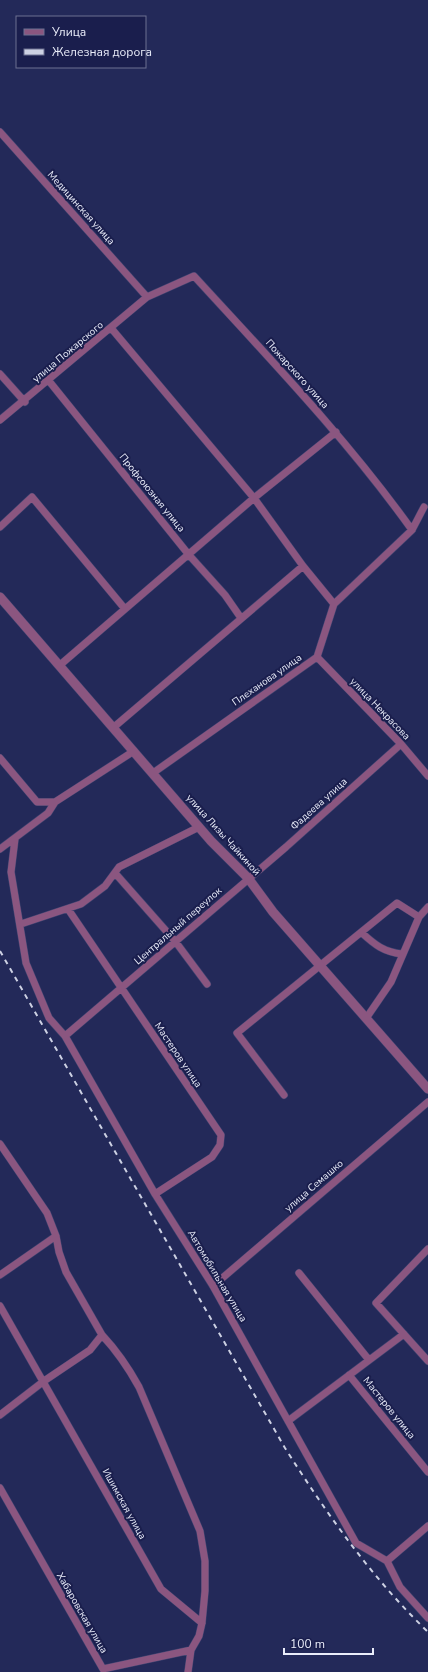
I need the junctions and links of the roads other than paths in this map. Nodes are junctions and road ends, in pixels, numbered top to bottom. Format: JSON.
{"nodes":[{"id":1,"x":0,"y":132,"type":"edge"},
{"id":2,"x":147,"y":297,"type":"junction"},
{"id":3,"x":111,"y":328,"type":"junction"},
{"id":4,"x":0,"y":374,"type":"edge"},
{"id":5,"x":49,"y":381,"type":"junction"},
{"id":6,"x":24,"y":402,"type":"junction"},
{"id":7,"x":0,"y":420,"type":"edge"},
{"id":8,"x":336,"y":432,"type":"junction"},
{"id":9,"x":254,"y":498,"type":"junction"},
{"id":10,"x":424,"y":507,"type":"dead end"},
{"id":11,"x":0,"y":527,"type":"edge"},
{"id":12,"x":412,"y":530,"type":"junction"},
{"id":13,"x":189,"y":555,"type":"junction"},
{"id":14,"x":303,"y":566,"type":"junction"},
{"id":15,"x":0,"y":597,"type":"edge"},
{"id":16,"x":334,"y":604,"type":"junction"},
{"id":17,"x":124,"y":609,"type":"junction"},
{"id":18,"x":241,"y":618,"type":"junction"},
{"id":19,"x":316,"y":657,"type":"junction"},
{"id":20,"x":60,"y":665,"type":"junction"},
{"id":21,"x":114,"y":727,"type":"junction"},
{"id":22,"x":401,"y":744,"type":"junction"},
{"id":23,"x":134,"y":751,"type":"junction"},
{"id":24,"x":0,"y":758,"type":"edge"},
{"id":25,"x":153,"y":773,"type":"junction"},
{"id":26,"x":428,"y":776,"type":"edge"},
{"id":27,"x":55,"y":802,"type":"junction"},
{"id":28,"x":199,"y":826,"type":"junction"},
{"id":29,"x":15,"y":839,"type":"junction"},
{"id":30,"x":0,"y":849,"type":"edge"},
{"id":31,"x":115,"y":873,"type":"junction"},
{"id":32,"x":248,"y":878,"type":"junction"},
{"id":33,"x":428,"y":907,"type":"edge"},
{"id":34,"x":68,"y":909,"type":"junction"},
{"id":35,"x":419,"y":917,"type":"junction"},
{"id":36,"x":21,"y":924,"type":"junction"},
{"id":37,"x":362,"y":933,"type":"junction"},
{"id":38,"x":175,"y":941,"type":"junction"},
{"id":39,"x":402,"y":954,"type":"junction"},
{"id":40,"x":319,"y":965,"type":"junction"},
{"id":41,"x":207,"y":984,"type":"dead end"},
{"id":42,"x":122,"y":989,"type":"junction"},
{"id":43,"x":367,"y":1017,"type":"junction"},
{"id":44,"x":65,"y":1036,"type":"junction"},
{"id":45,"x":428,"y":1089,"type":"edge"},
{"id":46,"x":284,"y":1095,"type":"dead end"},
{"id":47,"x":428,"y":1102,"type":"edge"},
{"id":48,"x":0,"y":1144,"type":"edge"},
{"id":49,"x":155,"y":1194,"type":"junction"},
{"id":50,"x":56,"y":1236,"type":"junction"},
{"id":51,"x":428,"y":1249,"type":"edge"},
{"id":52,"x":299,"y":1273,"type":"dead end"},
{"id":53,"x":0,"y":1275,"type":"edge"},
{"id":54,"x":213,"y":1286,"type":"junction"},
{"id":55,"x":0,"y":1306,"type":"edge"},
{"id":56,"x":404,"y":1334,"type":"junction"},
{"id":57,"x":102,"y":1335,"type":"junction"},
{"id":58,"x":369,"y":1360,"type":"junction"},
{"id":59,"x":428,"y":1361,"type":"edge"},
{"id":60,"x":349,"y":1375,"type":"junction"},
{"id":61,"x":44,"y":1381,"type":"junction"},
{"id":62,"x":0,"y":1415,"type":"edge"},
{"id":63,"x":288,"y":1421,"type":"junction"},
{"id":64,"x":428,"y":1472,"type":"edge"},
{"id":65,"x":0,"y":1488,"type":"edge"},
{"id":66,"x":428,"y":1526,"type":"edge"},
{"id":67,"x":387,"y":1561,"type":"junction"},
{"id":68,"x":428,"y":1618,"type":"edge"},
{"id":69,"x":202,"y":1623,"type":"junction"},
{"id":70,"x":191,"y":1650,"type":"junction"},
{"id":71,"x":188,"y":1672,"type":"edge"}],
"edges":[{"from":1,"to":2,"type":"street","name":"Медицинская улица"},
{"from":2,"to":3,"type":"street","name":"улица Пожарского"},
{"from":2,"to":8,"type":"street","name":"Пожарского улица"},
{"from":3,"to":5,"type":"street","name":"улица Пожарского"},
{"from":3,"to":9,"type":"street"},
{"from":4,"to":6,"type":"street"},
{"from":5,"to":6,"type":"street","name":"улица Пожарского"},
{"from":5,"to":13,"type":"street","name":"Профсоюзная улица"},
{"from":6,"to":7,"type":"street","name":"улица Пожарского"},
{"from":8,"to":9,"type":"street"},
{"from":8,"to":12,"type":"street","name":"Пожарского улица"},
{"from":9,"to":13,"type":"street"},
{"from":9,"to":14,"type":"street"},
{"from":10,"to":12,"type":"street","name":"Плеханова улица"},
{"from":11,"to":17,"type":"street"},
{"from":12,"to":16,"type":"street","name":"Плеханова улица"},
{"from":13,"to":17,"type":"street"},
{"from":13,"to":18,"type":"street","name":"Профсоюзная улица"},
{"from":14,"to":16,"type":"street"},
{"from":14,"to":18,"type":"street"},
{"from":15,"to":20,"type":"street","name":"улица Лизы Чайкиной"},
{"from":16,"to":19,"type":"street","name":"Плеханова улица"},
{"from":17,"to":20,"type":"street"},
{"from":18,"to":21,"type":"street"},
{"from":19,"to":22,"type":"street","name":"улица Некрасова"},
{"from":19,"to":25,"type":"street","name":"Плеханова улица"},
{"from":20,"to":21,"type":"street","name":"улица Лизы Чайкиной"},
{"from":21,"to":23,"type":"street","name":"улица Лизы Чайкиной"},
{"from":22,"to":26,"type":"street","name":"улица Некрасова"},
{"from":22,"to":32,"type":"street","name":"Фадеева улица"},
{"from":23,"to":25,"type":"street","name":"улица Лизы Чайкиной"},
{"from":23,"to":27,"type":"street"},
{"from":24,"to":27,"type":"street"},
{"from":25,"to":28,"type":"street","name":"улица Лизы Чайкиной"},
{"from":27,"to":29,"type":"street"},
{"from":28,"to":31,"type":"street"},
{"from":28,"to":32,"type":"street","name":"улица Лизы Чайкиной"},
{"from":29,"to":30,"type":"street"},
{"from":29,"to":36,"type":"street","name":"Автомобильная улица"},
{"from":31,"to":34,"type":"street"},
{"from":31,"to":38,"type":"street"},
{"from":32,"to":38,"type":"street","name":"Центральный переулок"},
{"from":32,"to":40,"type":"street","name":"улица Лизы Чайкиной"},
{"from":33,"to":35,"type":"street"},
{"from":34,"to":36,"type":"street"},
{"from":34,"to":42,"type":"street","name":"Мастеров улица"},
{"from":35,"to":37,"type":"street"},
{"from":35,"to":39,"type":"street"},
{"from":36,"to":44,"type":"street","name":"Автомобильная улица"},
{"from":37,"to":39,"type":"street"},
{"from":37,"to":40,"type":"street"},
{"from":38,"to":41,"type":"street"},
{"from":38,"to":42,"type":"street","name":"Центральный переулок"},
{"from":39,"to":43,"type":"street"},
{"from":40,"to":43,"type":"street","name":"улица Лизы Чайкиной"},
{"from":40,"to":46,"type":"street"},
{"from":42,"to":44,"type":"street","name":"Центральный переулок"},
{"from":42,"to":49,"type":"street","name":"Мастеров улица"},
{"from":43,"to":45,"type":"street","name":"улица Лизы Чайкиной"},
{"from":44,"to":49,"type":"street","name":"Автомобильная улица"},
{"from":47,"to":54,"type":"street","name":"улица Семашко"},
{"from":48,"to":50,"type":"street"},
{"from":49,"to":54,"type":"street","name":"Автомобильная улица"},
{"from":50,"to":53,"type":"street"},
{"from":50,"to":57,"type":"street"},
{"from":51,"to":56,"type":"street"},
{"from":52,"to":58,"type":"street"},
{"from":54,"to":63,"type":"street","name":"Автомобильная улица"},
{"from":55,"to":61,"type":"street","name":"Ишимская улица"},
{"from":56,"to":58,"type":"street"},
{"from":56,"to":59,"type":"street"},
{"from":57,"to":61,"type":"street"},
{"from":57,"to":69,"type":"street"},
{"from":58,"to":60,"type":"street"},
{"from":60,"to":63,"type":"street"},
{"from":60,"to":64,"type":"street","name":"Мастеров улица"},
{"from":61,"to":62,"type":"street"},
{"from":61,"to":69,"type":"street","name":"Ишимская улица"},
{"from":63,"to":67,"type":"street","name":"Автомобильная улица"},
{"from":65,"to":70,"type":"street","name":"Хабаровская улица"},
{"from":66,"to":67,"type":"street"},
{"from":67,"to":68,"type":"street"},
{"from":69,"to":70,"type":"street"},
{"from":70,"to":71,"type":"street"}]}
